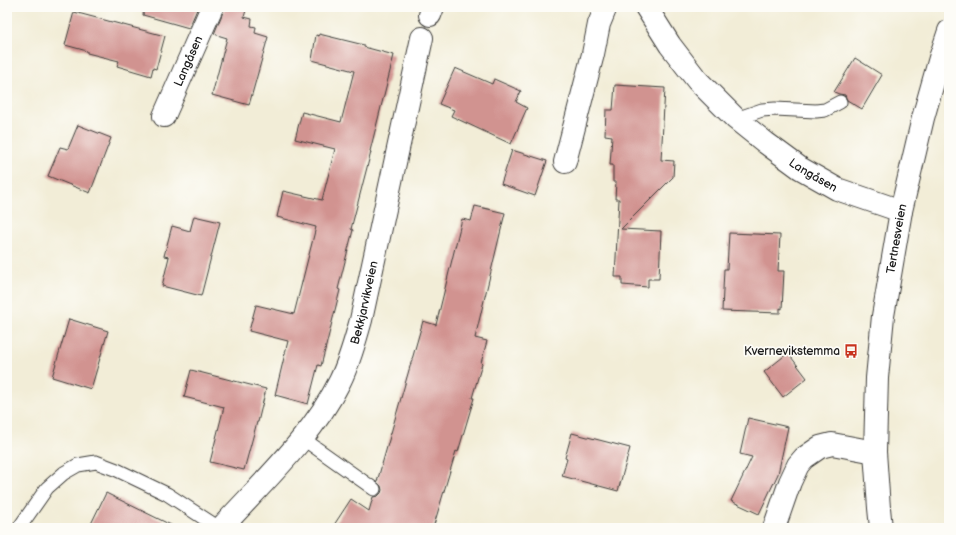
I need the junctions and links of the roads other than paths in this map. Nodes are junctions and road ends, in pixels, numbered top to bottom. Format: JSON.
{"nodes":[{"id":1,"x":212,"y":7,"type":"edge"},
{"id":2,"x":606,"y":7,"type":"edge"},
{"id":3,"x":646,"y":7,"type":"edge"},
{"id":4,"x":949,"y":31,"type":"edge"},
{"id":5,"x":422,"y":38,"type":"dead end"},
{"id":6,"x":840,"y":102,"type":"dead end"},
{"id":7,"x":164,"y":116,"type":"dead end"},
{"id":8,"x":736,"y":119,"type":"junction"},
{"id":9,"x":566,"y":162,"type":"dead end"},
{"id":10,"x":901,"y":211,"type":"junction"},
{"id":11,"x":302,"y":438,"type":"junction"},
{"id":12,"x":875,"y":452,"type":"junction"},
{"id":13,"x":374,"y":489,"type":"dead end"},
{"id":14,"x":19,"y":528,"type":"edge"},
{"id":15,"x":220,"y":528,"type":"edge"},
{"id":16,"x":774,"y":528,"type":"edge"},
{"id":17,"x":881,"y":528,"type":"edge"}],
"edges":[{"from":1,"to":7,"type":"street","name":"Langåsen"},
{"from":2,"to":9,"type":"street"},
{"from":3,"to":8,"type":"street","name":"Langåsen"},
{"from":4,"to":10,"type":"street","name":"Tertnesveien"},
{"from":5,"to":11,"type":"street","name":"Bekkjarvikveien"},
{"from":6,"to":8,"type":"lane"},
{"from":8,"to":10,"type":"street","name":"Langåsen"},
{"from":10,"to":12,"type":"street","name":"Tertnesveien"},
{"from":11,"to":13,"type":"lane"},
{"from":11,"to":15,"type":"street","name":"Bekkjarvikveien"},
{"from":12,"to":16,"type":"street"},
{"from":12,"to":17,"type":"street","name":"Tertnesveien"},
{"from":14,"to":15,"type":"lane"}]}
